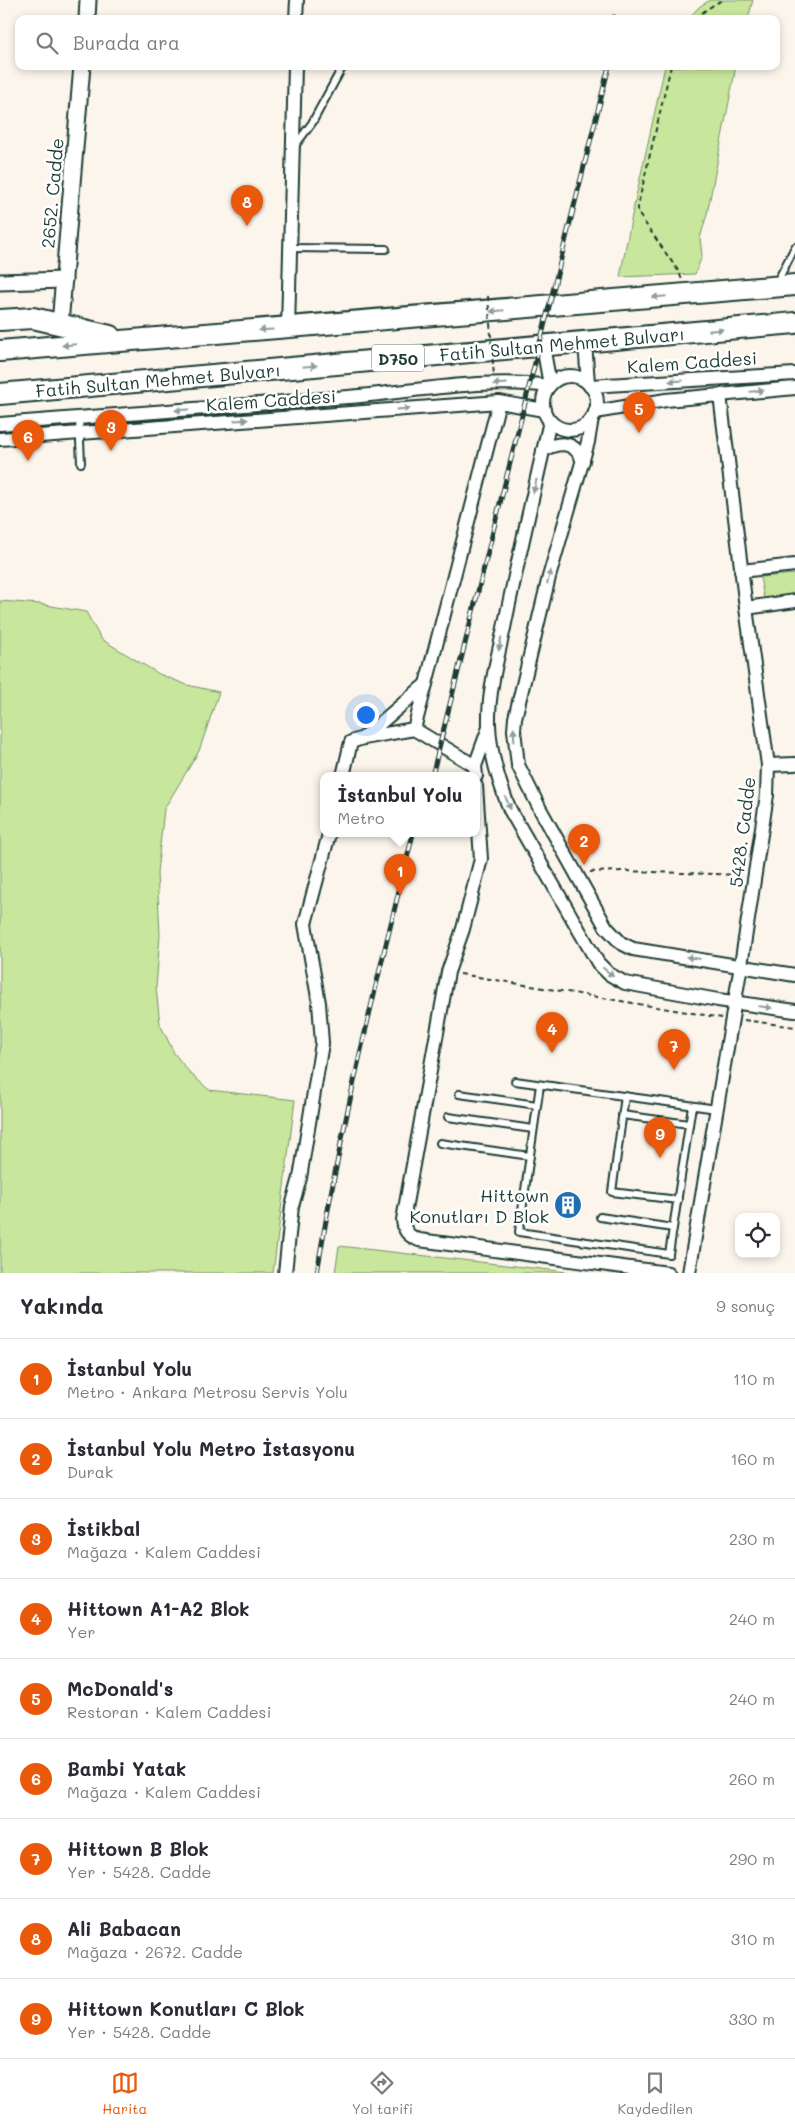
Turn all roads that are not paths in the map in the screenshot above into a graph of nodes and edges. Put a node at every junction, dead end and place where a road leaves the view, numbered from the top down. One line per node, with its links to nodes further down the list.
1 (88, 0): 3 (street)
2 (297, 0): 4 (street)
3 (87, 15)
4 (296, 15)
5 (82, 70): 12 (street, 2652. Cadde)
6 (295, 70): 8 (street)
7 (340, 70): 8 (lane)
8 (292, 150): 9 (street)
9 (289, 248): 11 (lane); 19 (street)
10 (795, 248): 15 (lane)
11 (386, 249)
12 (64, 280): 13 (street); 18 (street, 2652. Cadde)
13 (0, 282)
14 (795, 285): 15 (highway, D750)
15 (774, 287): 19 (highway, D750, one-way to 19)
16 (0, 320): 18 (highway)
17 (795, 323): 21 (highway, Fatih Sultan Mehmet Bulvarı / D750, one-way to 17)
18 (60, 324): 20 (highway)
19 (288, 328): 20 (highway, D750, one-way to 20)
20 (129, 340): 23 (highway, D750, one-way to 23)
21 (585, 342): 22 (highway, Fatih Sultan Mehmet Bulvarı / D750); 25 (street)
22 (543, 346): 26 (street); 28 (highway, Fatih Sultan Mehmet Bulvarı / D750, one-way to 22)
23 (0, 351)
24 (795, 374): 25 (street, Kalem Caddesi, one-way to 25)
25 (589, 385): 26 (street); 31 (street)
26 (550, 386): 32 (street); 33 (street, Kalem Caddesi, one-way to 33)
27 (795, 388): 29 (street, Kalem Caddesi, one-way to 27)
28 (0, 394)
29 (720, 395): 31 (street, Kalem Caddesi); 41 (street, 5428. Cadde)
30 (499, 402): 32 (street, Kalem Caddesi); 35 (street, Kalem Caddesi, one-way to 30); 44 (street)
31 (593, 415): 32 (street); 38 (street)
32 (547, 416): 37 (street)
33 (79, 418): 34 (street, Kalem Caddesi); 35 (lane)
34 (0, 424)
35 (79, 432): 36 (street, Kalem Caddesi); 39 (lane)
36 (0, 439)
37 (543, 450): 38 (street); 45 (street, one-way to 45)
38 (583, 461): 54 (street, one-way to 38)
39 (81, 463)
40 (795, 566): 41 (street)
41 (741, 571): 43 (street, 5428. Cadde)
42 (795, 601): 43 (street)
43 (746, 608): 49 (street, 5428. Cadde)
44 (426, 684): 46 (street); 47 (street)
45 (489, 725): 50 (street); 56 (street, one-way to 56)
46 (414, 729): 47 (street); 50 (street)
47 (363, 738): 51 (street)
48 (795, 764): 49 (street)
49 (768, 765): 54 (street, 5428. Cadde)
50 (475, 771)
51 (344, 772)
52 (328, 837): 74 (street)
53 (479, 837): 75 (street)
54 (741, 965): 55 (street); 56 (street, 5428. Cadde)
55 (795, 975)
56 (735, 1002): 57 (street, one-way to 57); 64 (street, 5428. Cadde)
57 (795, 1011)
58 (515, 1081): 59 (lane)
59 (540, 1085): 61 (lane); 62 (lane)
60 (459, 1094): 62 (lane)
61 (625, 1096): 63 (lane); 65 (lane)
62 (537, 1105): 68 (lane)
63 (692, 1106): 64 (lane); 67 (lane)
64 (717, 1109): 76 (street, 5428. Cadde)
65 (622, 1115): 67 (lane); 71 (lane)
66 (448, 1117): 68 (lane)
67 (689, 1124): 71 (lane)
68 (533, 1129): 70 (lane)
69 (440, 1142): 70 (lane)
70 (530, 1156): 73 (lane)
71 (678, 1200): 73 (lane)
72 (600, 1218): 73 (lane)
73 (674, 1228)
74 (285, 1273)
75 (668, 1273)
76 (689, 1273)

